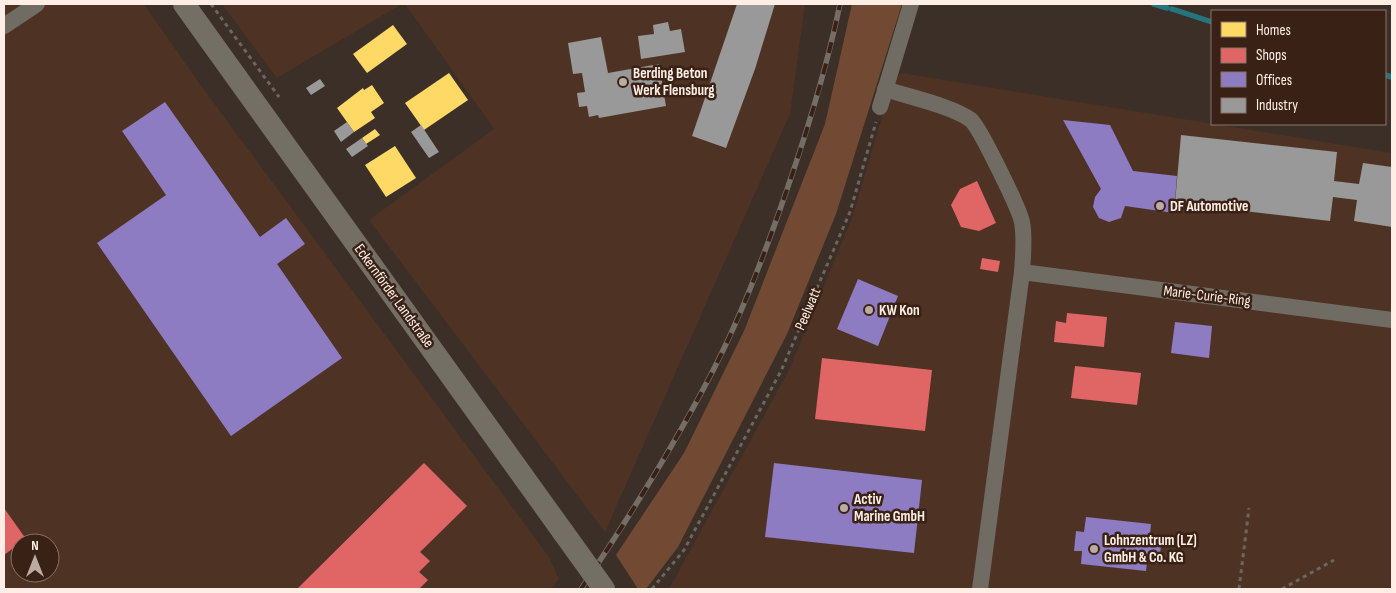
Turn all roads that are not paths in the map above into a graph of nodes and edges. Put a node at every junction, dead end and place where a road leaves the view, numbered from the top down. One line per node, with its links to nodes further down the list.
1 (37, 4): 4 (street)
2 (184, 4): 9 (street, Eckernförder Landstraße, bridge)
3 (911, 4): 5 (street)
4 (4, 26)
5 (885, 89): 6 (street); 7 (street)
6 (880, 107)
7 (1022, 272): 8 (street, Marie-Curie-Ring); 10 (street)
8 (1392, 320)
9 (604, 589)
10 (980, 589)

